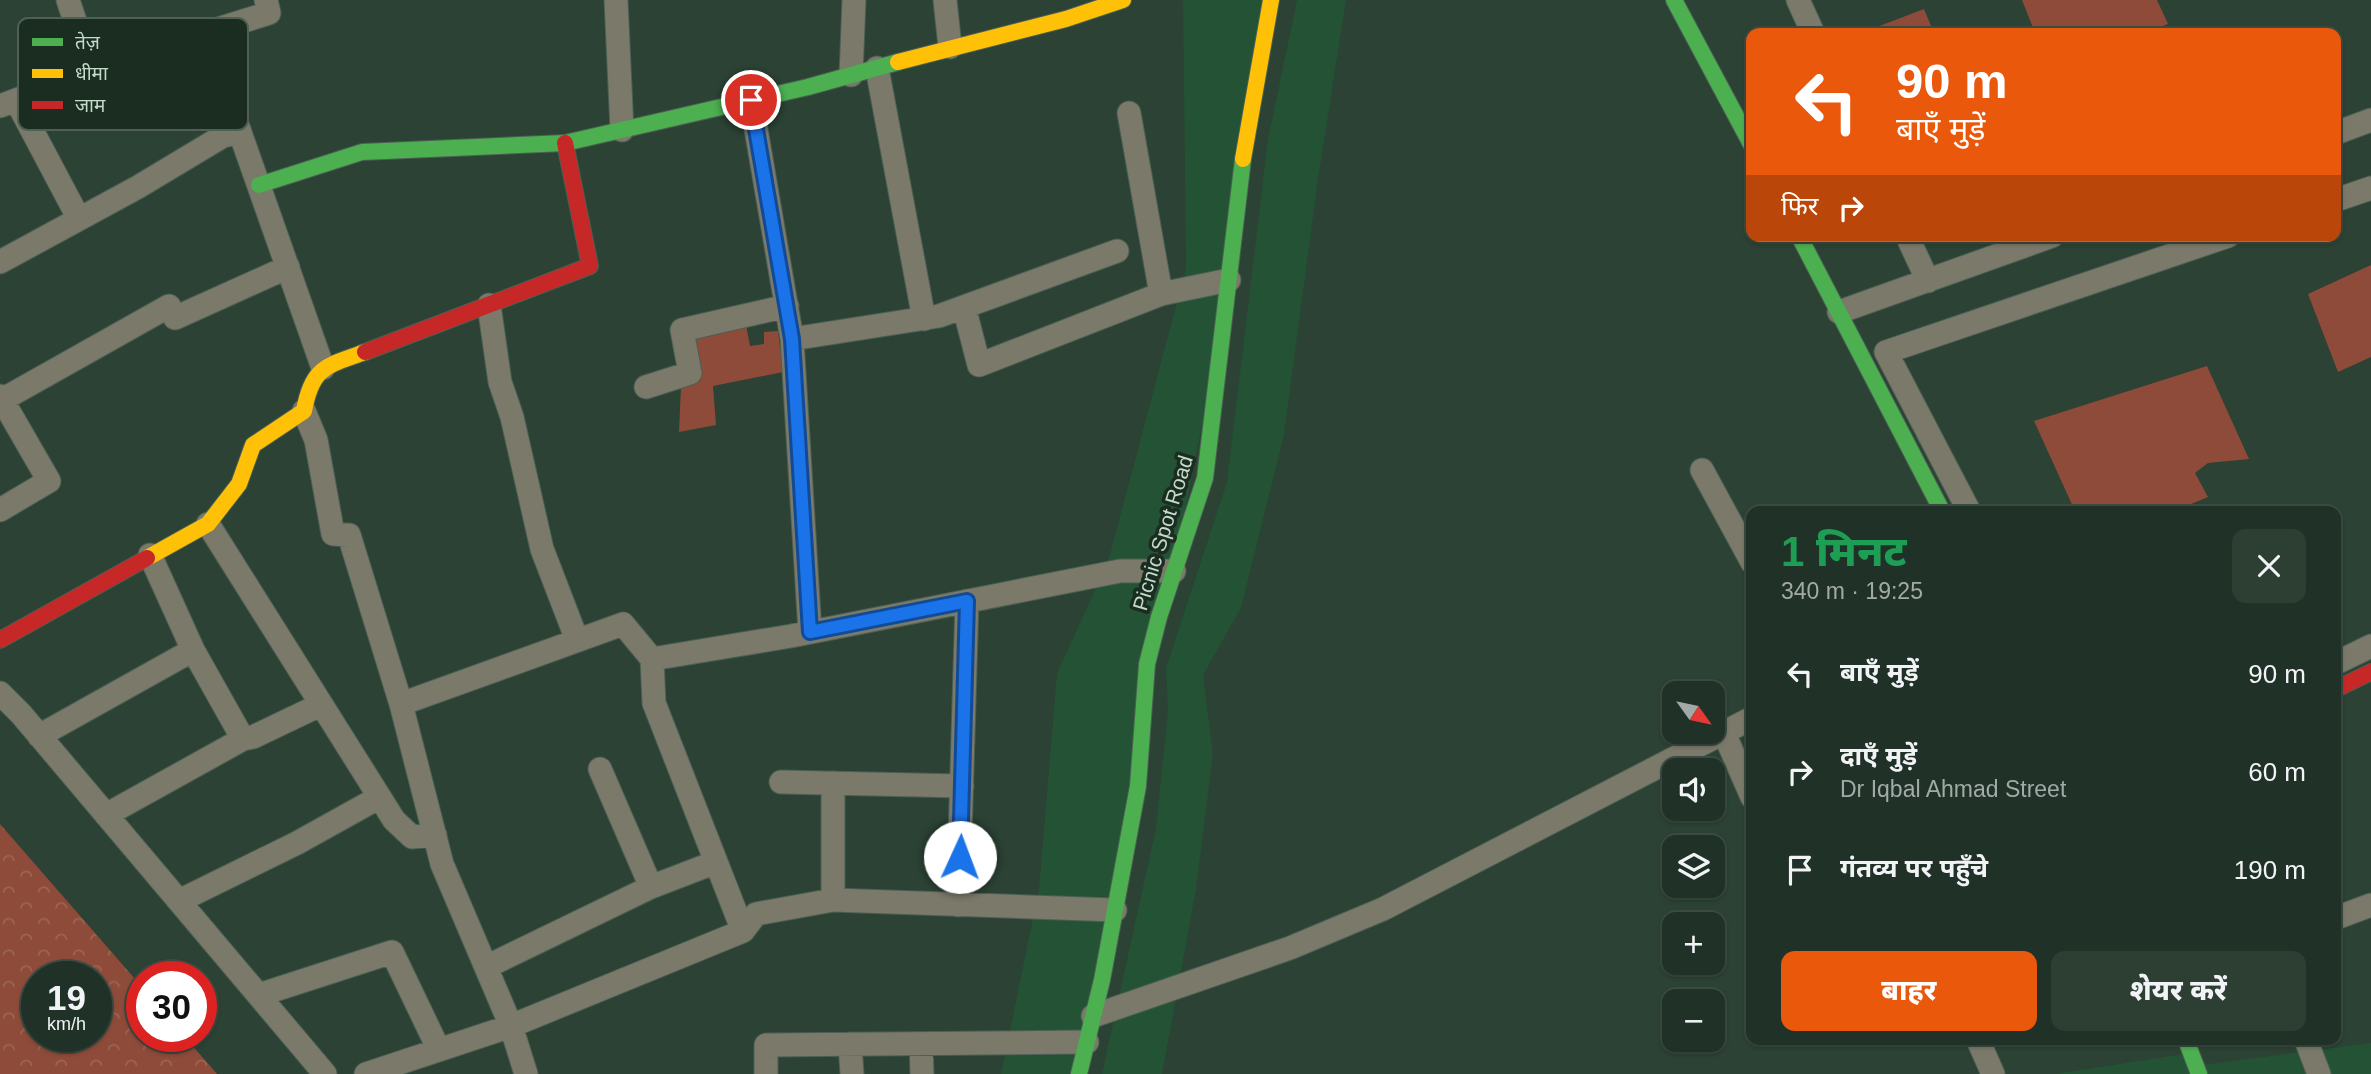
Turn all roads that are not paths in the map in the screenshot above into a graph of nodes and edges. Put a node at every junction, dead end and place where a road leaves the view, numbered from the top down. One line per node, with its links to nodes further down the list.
1 (68, 0): 11 (street)
2 (266, 0): 12 (street)
3 (616, 0): 23 (street)
4 (854, 0): 16 (street)
5 (945, 0): 14 (street)
6 (1123, 0): 10 (street)
7 (1271, 0): 39 (street, Picnic Spot Road)
8 (1674, 0): 26 (street)
9 (1798, 0): 13 (street)
10 (1065, 10): 14 (street)
11 (74, 18)
12 (248, 20)
13 (1811, 28)
14 (950, 47): 15 (street)
15 (877, 68): 16 (street); 46 (street)
16 (851, 75): 17 (street)
17 (751, 100): 23 (street); 43 (street)
18 (8, 103): 20 (street)
19 (1129, 113): 41 (street)
20 (18, 119)
21 (2371, 120): 24 (street)
22 (25, 130): 31 (street)
23 (622, 130): 27 (street)
24 (2341, 131)
25 (240, 132): 28 (street); 31 (street)
26 (1746, 135)
27 (565, 143): 28 (street); 42 (street)
28 (259, 185): 38 (street)
29 (2371, 188): 30 (street)
30 (2341, 198)
31 (79, 219): 37 (street)
32 (1802, 242): 45 (street)
33 (1910, 242): 40 (street)
34 (2035, 242): 40 (street)
35 (2210, 242): 54 (street)
36 (1117, 251): 44 (street)
37 (0, 262)
38 (288, 267): 48 (street); 50 (street)
39 (1230, 280): 41 (street); 59 (street, Picnic Spot Road)
40 (1928, 281): 45 (street)
41 (1161, 294): 44 (street)
42 (489, 304): 48 (street); 63 (street)
43 (787, 306): 47 (street); 49 (street)
44 (964, 307): 46 (street)
45 (1839, 312): 53 (street)
46 (924, 319): 47 (street)
47 (792, 339): 61 (street)
48 (323, 368): 51 (street)
49 (646, 387)
50 (1, 399): 55 (street)
51 (304, 411): 56 (street); 71 (street)
52 (1702, 470): 57 (street)
53 (1939, 506)
54 (1966, 506)
55 (0, 510)
56 (208, 524): 58 (street); 72 (street)
57 (1746, 551)
58 (150, 555): 62 (street); 65 (street)
59 (1174, 571): 60 (street); 93 (street, Picnic Spot Road)
60 (967, 601): 61 (street); 83 (street)
61 (810, 632): 66 (street)
62 (0, 640)
63 (577, 640): 66 (street); 71 (street)
64 (2371, 646): 67 (street)
65 (193, 650): 75 (street); 77 (street)
66 (652, 659): 87 (street)
67 (2341, 661)
68 (2371, 672): 69 (street)
69 (2341, 687)
70 (0, 692): 75 (street)
71 (401, 704): 86 (street)
72 (320, 705): 77 (street); 84 (street)
73 (1746, 721): 74 (street)
74 (1726, 732)
75 (39, 736): 85 (street)
76 (1726, 738): 82 (street)
77 (243, 739): 85 (street)
78 (1703, 744): 98 (street)
79 (600, 769): 88 (street)
80 (781, 782): 81 (street)
81 (833, 783): 83 (street); 89 (street)
82 (1746, 783)
83 (962, 786): 91 (street)
84 (378, 798): 86 (street); 90 (street)
85 (106, 815): 90 (street)
86 (435, 835): 96 (street)
87 (716, 862): 88 (street); 95 (street)
88 (651, 887): 96 (street)
89 (833, 900): 91 (street); 95 (street)
90 (179, 901): 97 (street)
91 (958, 905): 93 (street)
92 (2371, 905): 94 (street)
93 (1115, 911): 98 (street, Picnic Spot Road)
94 (2341, 916)
95 (743, 931): 99 (street)
96 (486, 967): 99 (street)
97 (259, 995): 106 (street); 107 (street)
98 (1093, 1016): 100 (street, Picnic Spot Road)
99 (511, 1026): 106 (street); 109 (street)
100 (1087, 1042): 102 (street); 113 (street, Picnic Spot Road)
101 (850, 1044): 102 (street); 110 (street); 111 (street)
102 (921, 1044): 112 (street)
103 (1980, 1045): 114 (street)
104 (2188, 1045): 115 (street)
105 (2308, 1045): 116 (street)
106 (439, 1050): 108 (street)
107 (326, 1074)
108 (366, 1074)
109 (526, 1074)
110 (766, 1074)
111 (852, 1074)
112 (922, 1074)
113 (1079, 1074)
114 (1993, 1074)
115 (2199, 1074)
116 (2319, 1074)

